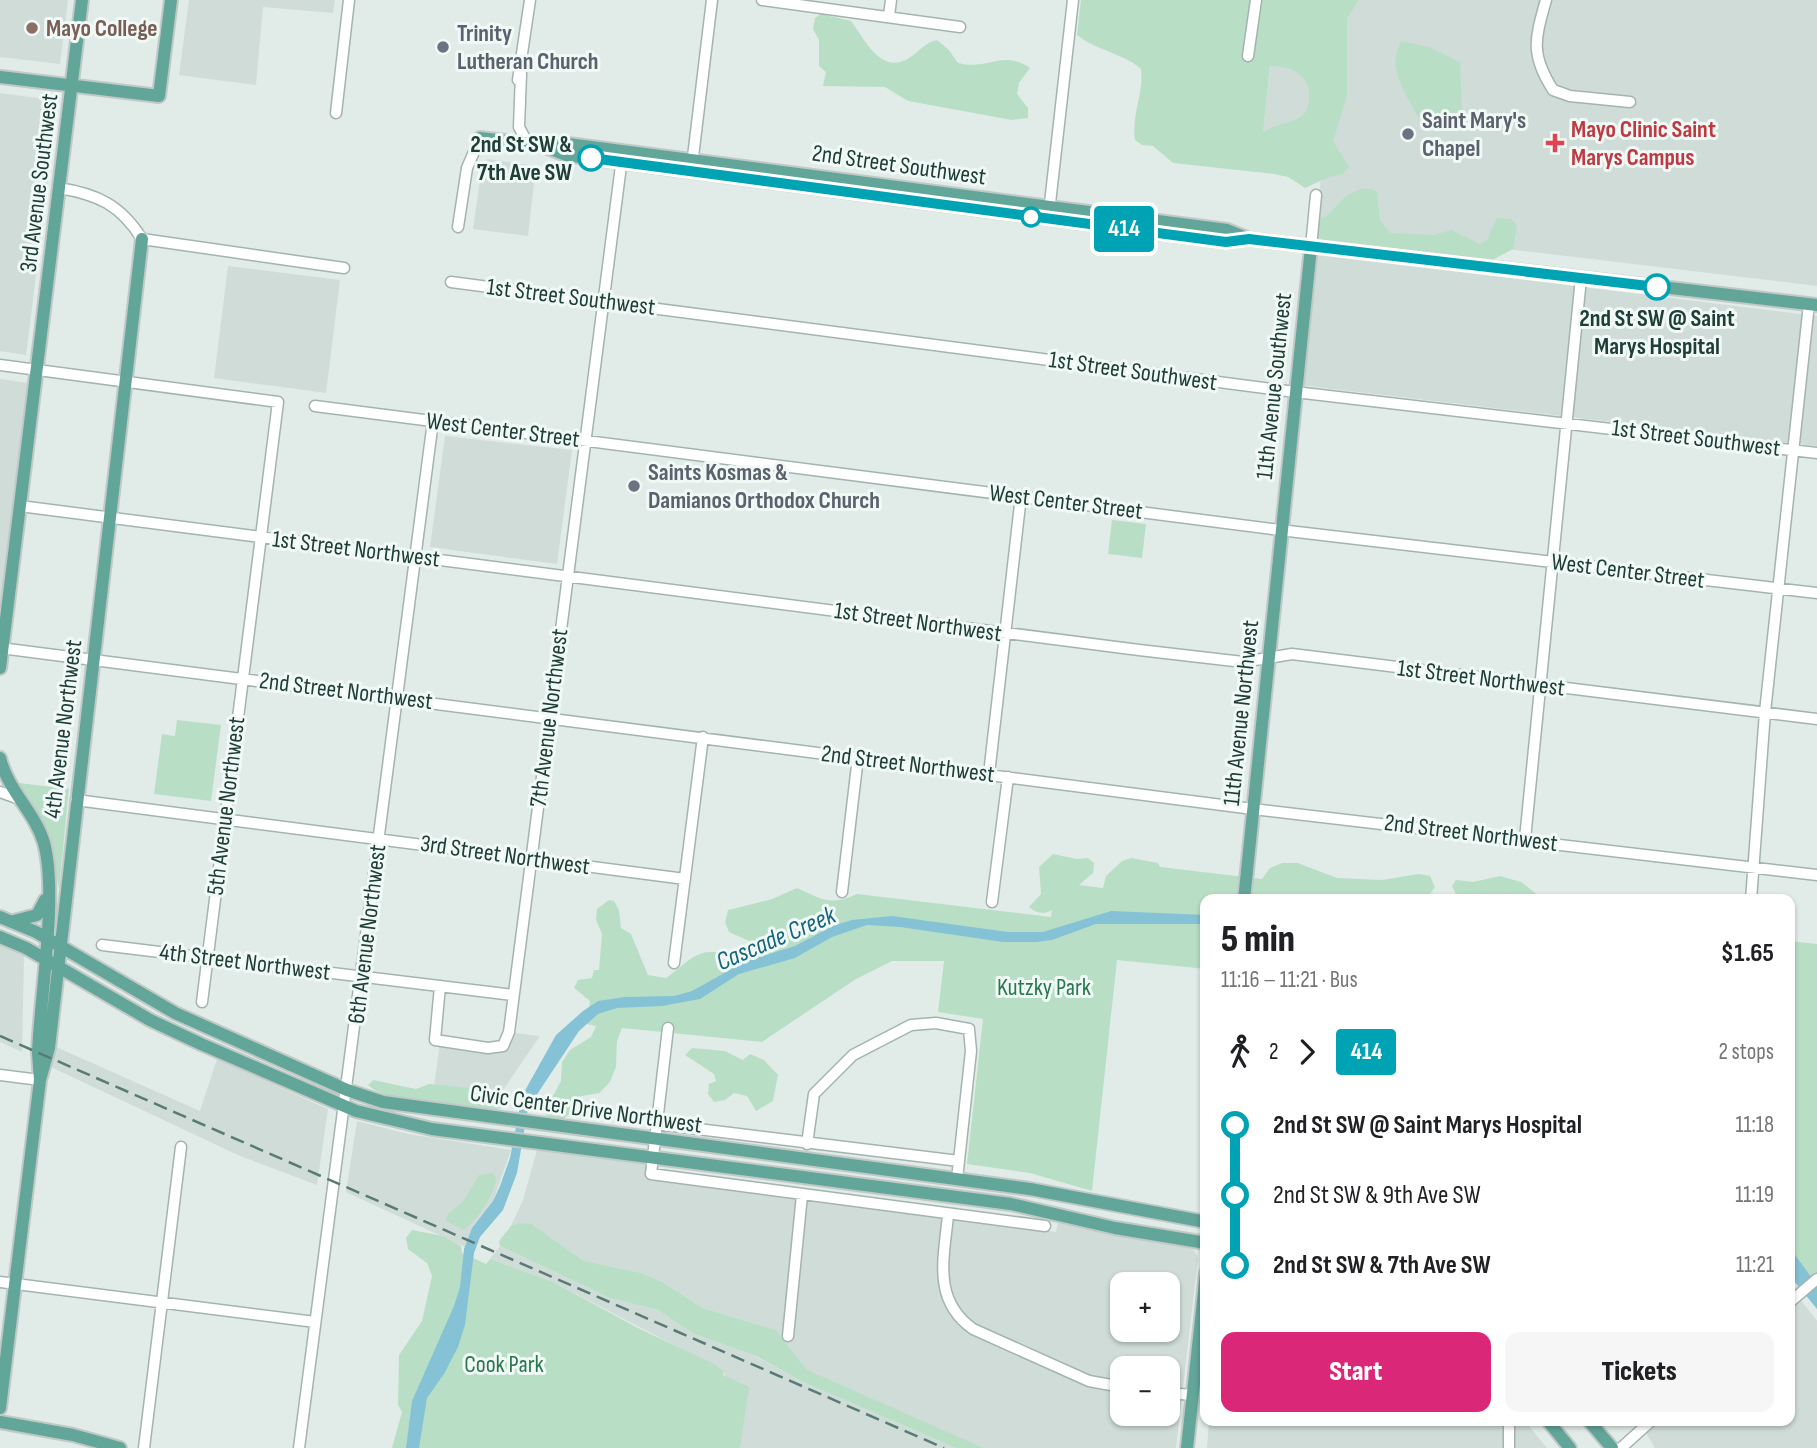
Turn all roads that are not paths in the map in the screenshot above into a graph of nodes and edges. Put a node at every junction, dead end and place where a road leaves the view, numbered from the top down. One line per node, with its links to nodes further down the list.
1 (82, 0): 15 (main road, 3rd Avenue Southwest)
2 (171, 0): 15 (main road)
3 (349, 0): 17 (street)
4 (530, 0): 19 (street)
5 (712, 0): 21 (street)
6 (762, 0): 11 (street)
7 (891, 0): 11 (street)
8 (1073, 0): 24 (street)
9 (1256, 0): 13 (street)
10 (1546, 0): 16 (street)
11 (889, 16): 12 (street)
12 (960, 27)
13 (1248, 56)
14 (0, 77): 15 (main road)
15 (71, 86): 22 (main road, 3rd Avenue Southwest)
16 (1630, 103)
17 (336, 113)
18 (480, 138): 19 (main road, 2nd Street Southwest); 25 (street)
19 (534, 145): 20 (main road, 2nd Street Southwest)
20 (622, 157): 21 (main road, 2nd Street Southwest); 31 (street, 7th Avenue Northwest)
21 (692, 166): 24 (main road, 2nd Street Southwest)
22 (59, 188): 26 (street); 34 (main road, 3rd Avenue Southwest)
23 (1316, 195): 27 (street)
24 (1049, 213): 27 (main road, 2nd Street Southwest)
25 (458, 227)
26 (142, 239): 28 (street); 35 (main road, 4th Avenue Northwest)
27 (1311, 247): 29 (main road, 2nd Street Southwest); 36 (main road, 11th Avenue Southwest)
28 (344, 268)
29 (1581, 278): 32 (main road, 2nd Street Southwest); 39 (street)
30 (451, 282): 31 (street, 1st Street Southwest)
31 (605, 301): 36 (street, 1st Street Southwest); 40 (street, 7th Avenue Northwest)
32 (1813, 305): 41 (street)
33 (0, 365): 34 (street)
34 (37, 370): 35 (street); 44 (main road, 3rd Avenue Southwest)
35 (126, 383): 45 (main road, 4th Avenue Northwest); 47 (street, 5th Avenue Northwest)
36 (1295, 392): 39 (street, 1st Street Southwest); 46 (main road, 11th Avenue Southwest)
37 (315, 406): 38 (street, West Center Street)
38 (433, 421): 40 (street, West Center Street); 48 (street, 6th Avenue Northwest)
39 (1564, 422): 41 (street, 1st Street Southwest); 49 (street)
40 (587, 440): 43 (street, West Center Street); 50 (street, 7th Avenue Northwest)
41 (1794, 450): 42 (street, 1st Street Southwest); 51 (street)
42 (1817, 453)
43 (1021, 496): 46 (street, West Center Street); 53 (street)
44 (20, 506): 45 (street, 1st Street Northwest); 54 (main road, 3rd Avenue Southwest)
45 (110, 518): 47 (street, 1st Street Northwest); 56 (main road, 4th Avenue Northwest)
46 (1280, 530): 49 (street, West Center Street); 55 (main road, 11th Avenue Northwest)
47 (261, 537): 48 (street, 1st Street Northwest); 58 (street, 5th Avenue Northwest)
48 (415, 556): 50 (street, 1st Street Northwest); 60 (street, 6th Avenue Northwest)
49 (1551, 562): 51 (street, West Center Street); 59 (street)
50 (568, 576): 53 (street, 1st Street Northwest); 62 (street, 7th Avenue Northwest)
51 (1779, 589): 52 (street, West Center Street); 61 (street)
52 (1817, 593)
53 (1005, 634): 55 (street, 1st Street Northwest); 67 (street)
54 (1, 648): 56 (street, 2nd Street Northwest); 57 (main road, 3rd Avenue Southwest)
55 (1268, 658): 59 (street, 1st Street Northwest); 72 (main road, 11th Avenue Northwest)
56 (93, 660): 58 (street, 2nd Street Northwest); 71 (main road, 4th Avenue Northwest)
57 (0, 668)
58 (243, 678): 60 (street, 2nd Street Northwest); 73 (street, 5th Avenue Northwest)
59 (1540, 685): 61 (street, 1st Street Northwest); 75 (street)
60 (398, 698): 62 (street, 2nd Street Northwest); 74 (street, 6th Avenue Northwest)
61 (1765, 712): 63 (street, 1st Street Northwest); 77 (street)
62 (549, 718): 64 (street, 2nd Street Northwest); 76 (street, 7th Avenue Northwest)
63 (1817, 719)
64 (703, 737): 65 (street, 2nd Street Northwest); 79 (street)
65 (858, 757): 67 (street, 2nd Street Northwest); 80 (street)
66 (0, 758): 70 (main road, 4th Avenue Northwest)
67 (989, 774): 68 (street, 2nd Street Northwest)
68 (1007, 777): 72 (street, 2nd Street Northwest); 84 (street)
69 (0, 792): 70 (street)
70 (17, 798): 81 (main road, 4th Avenue Northwest)
71 (76, 800): 73 (street, 3rd Street Northwest); 89 (main road, 4th Avenue Northwest)
72 (1252, 809): 75 (street, 2nd Street Northwest); 82 (main road, 11th Avenue Northwest)
73 (225, 818): 74 (street, 3rd Street Northwest); 91 (street, 5th Avenue Northwest)
74 (379, 838): 76 (street, 3rd Street Northwest); 94 (street, 6th Avenue Northwest)
75 (1525, 839): 77 (street, 2nd Street Northwest)
76 (531, 859): 79 (street, 3rd Street Northwest); 97 (street, 7th Avenue Northwest)
77 (1754, 868): 78 (street, 2nd Street Northwest); 83 (street)
78 (1817, 875)
79 (685, 879): 92 (street)
80 (842, 892)
81 (48, 893): 85 (main road); 87 (main road, 4th Avenue Northwest)
82 (1244, 894)
83 (1752, 894)
84 (992, 902)
85 (6, 919): 87 (main road, Civic Center Drive Northwest)
86 (0, 937): 90 (main road, Civic Center Drive Northwest)
87 (45, 938): 89 (main road, Civic Center Drive Northwest); 90 (main road, 4th Avenue Northwest)
88 (102, 945): 91 (street, 4th Street Northwest)
89 (59, 946): 93 (main road, 4th Avenue Northwest); 103 (main road, Civic Center Drive Northwest)
90 (44, 958): 93 (main road, Civic Center Drive Northwest); 102 (main road, 4th Avenue Northwest)
91 (207, 958): 94 (street, 4th Street Northwest); 99 (street, 5th Avenue Northwest)
92 (674, 963)
93 (57, 965): 95 (main road, Civic Center Drive Northwest); 98 (main road, 4th Avenue Northwest)
94 (361, 976): 96 (street, 4th Street Northwest); 103 (street, 6th Avenue Northwest)
95 (84, 982): 98 (main road); 104 (main road, Civic Center Drive Northwest)
96 (440, 986): 97 (street, 4th Street Northwest); 97 (street, 7th Avenue Northwest)
97 (513, 995)
98 (54, 998): 102 (main road, 4th Avenue Northwest)
99 (202, 1002)
100 (668, 1028): 105 (street)
101 (0, 1075): 102 (street)
102 (40, 1080): 119 (main road, 4th Avenue Northwest)
103 (347, 1090): 104 (street, 6th Avenue Northwest); 106 (main road, Civic Center Drive Northwest)
104 (344, 1107): 109 (main road, Civic Center Drive Northwest); 122 (street, 6th Avenue Northwest)
105 (657, 1124): 106 (street); 107 (street)
106 (655, 1141): 109 (street); 111 (main road, Civic Center Drive Northwest)
107 (807, 1144): 110 (street); 110 (street)
108 (181, 1147): 121 (street)
109 (653, 1158): 112 (street); 116 (main road, Civic Center Drive Northwest)
110 (958, 1161): 111 (street)
111 (957, 1179): 114 (main road, Civic Center Drive Northwest)
112 (802, 1195): 113 (street); 123 (street)
113 (948, 1215): 115 (street); 125 (street)
114 (1200, 1221)
115 (1045, 1226)
116 (1200, 1242)
117 (1817, 1279): 120 (street)
118 (0, 1282): 119 (street)
119 (14, 1284): 121 (street); 128 (main road, 4th Avenue Northwest)
120 (1795, 1298)
121 (162, 1303): 122 (street); 135 (street)
122 (314, 1322): 136 (street, 6th Avenue Northwest)
123 (788, 1336)
124 (1200, 1375): 127 (main road)
125 (1110, 1385)
126 (1180, 1394): 127 (street)
127 (1193, 1395): 137 (main road)
128 (0, 1408)
129 (0, 1422): 134 (main road)
130 (1509, 1426): 138 (street)
131 (1552, 1426): 139 (main road)
132 (1593, 1426): 140 (main road)
133 (1645, 1426): 141 (street)
134 (121, 1448)
135 (144, 1448)
136 (299, 1448)
137 (1187, 1448)
138 (1509, 1448)
139 (1570, 1448)
140 (1612, 1448)
141 (1621, 1448)

